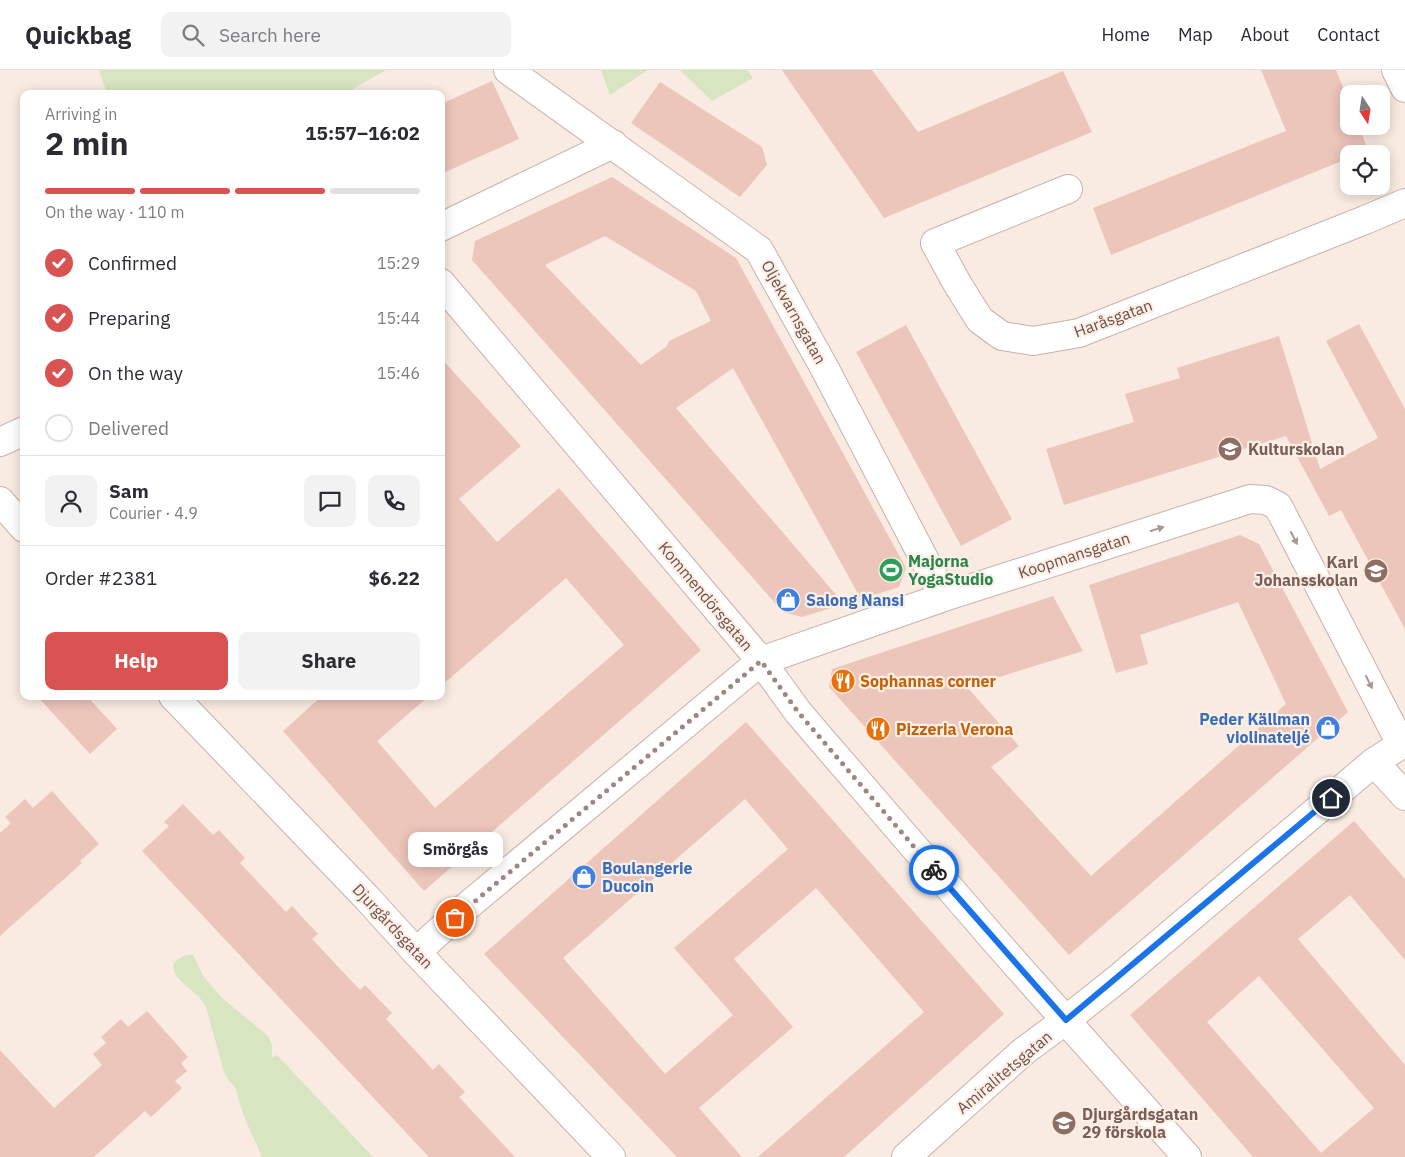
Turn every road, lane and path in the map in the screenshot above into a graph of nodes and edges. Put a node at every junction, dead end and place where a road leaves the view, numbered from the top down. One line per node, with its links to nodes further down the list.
1 (508, 70): 4 (street, Oljekvarnsgatan)
2 (1396, 70): 3 (street)
3 (1405, 88)
4 (613, 144): 7 (street); 13 (street, Oljekvarnsgatan)
5 (1068, 189): 6 (street, Haråsgatan)
6 (1405, 203)
7 (445, 225)
8 (445, 288): 14 (street, Kommendörsgatan)
9 (20, 433): 10 (street)
10 (0, 442)
11 (0, 501): 12 (street)
12 (20, 524)
13 (944, 597): 14 (street, Koopmansgatan); 16 (street, Koopmansgatan, one-way to 16)
14 (761, 661): 19 (street, Koopmansgatan); 20 (street, Kommendörsgatan)
15 (177, 700): 19 (street, Djurgårdsgatan)
16 (1403, 743): 17 (street, Amiralitetsgatan)
17 (1374, 762): 18 (street); 20 (street, Amiralitetsgatan)
18 (1405, 796)
19 (416, 952): 21 (street, Djurgårdsgatan)
20 (1066, 1020): 22 (street, Amiralitetsgatan); 23 (street, Kommendörsgatan)
21 (611, 1157)
22 (906, 1157)
23 (1187, 1157)

